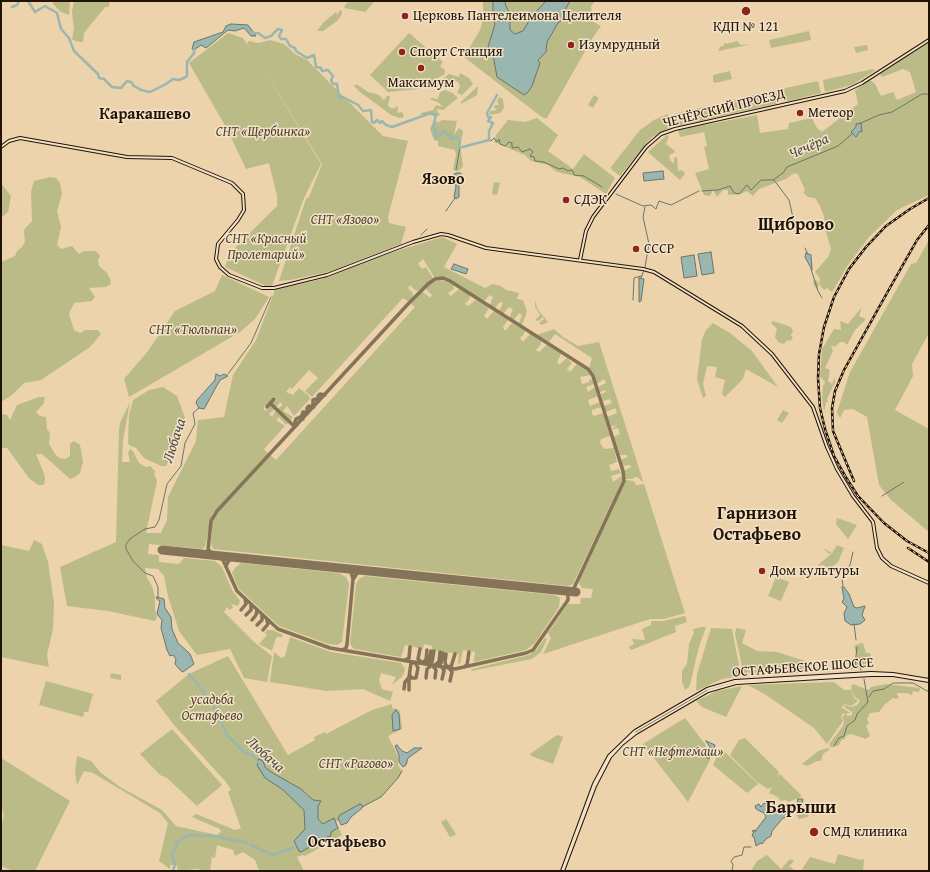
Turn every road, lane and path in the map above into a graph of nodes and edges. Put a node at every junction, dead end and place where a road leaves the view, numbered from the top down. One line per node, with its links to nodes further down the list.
1 (929, 40): 3 (main road, ЧЕЧЁРСКИЙ ПРОЕЗД)
2 (1, 146): 3 (main road)
3 (580, 260): 4 (main road)
4 (929, 583)
5 (929, 680): 6 (main road, ОСТАФЬЕВСКОЕ ШОССЕ)
6 (563, 871)

